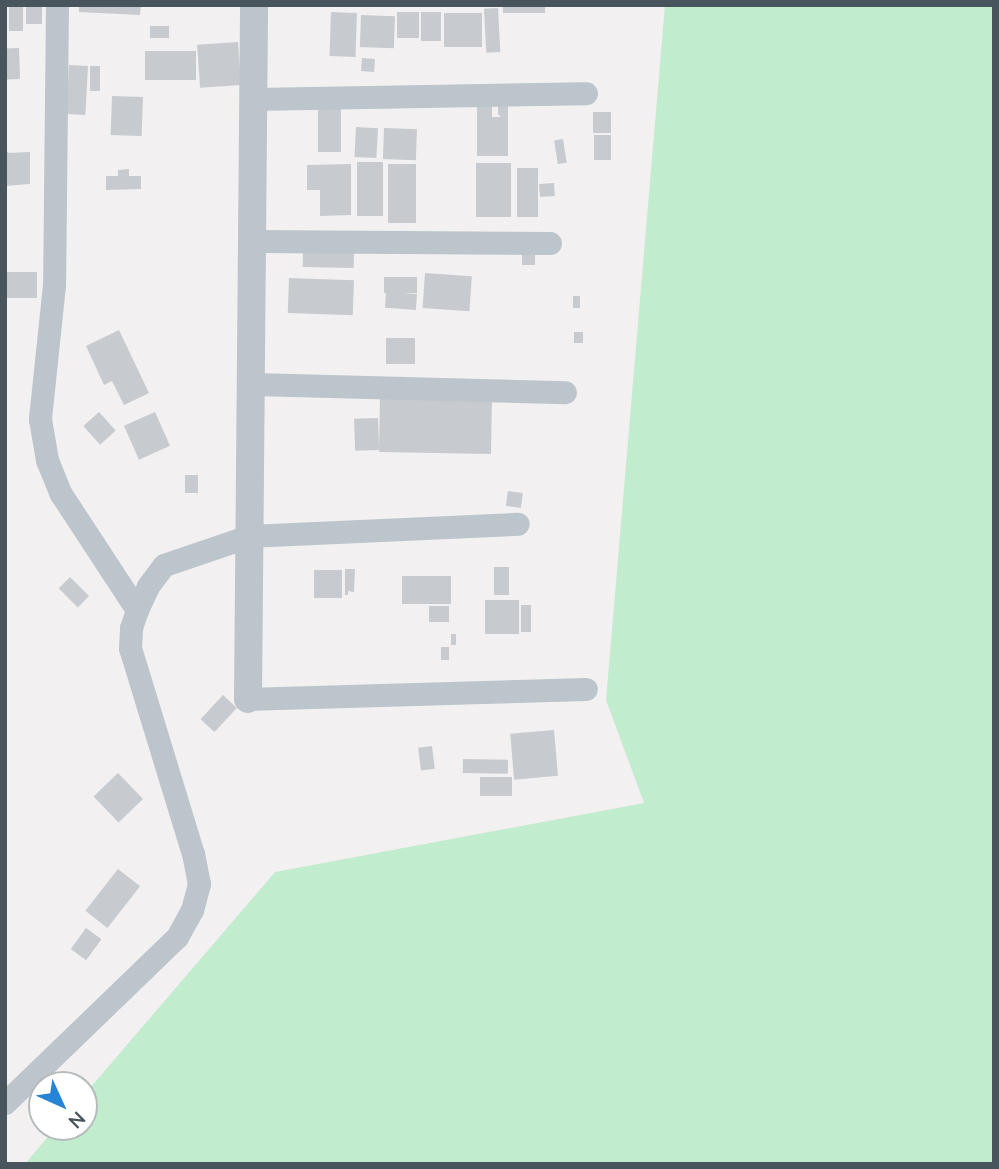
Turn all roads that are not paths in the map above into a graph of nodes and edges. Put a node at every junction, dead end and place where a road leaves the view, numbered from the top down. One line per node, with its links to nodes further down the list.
1 (57, 5): 11 (street)
2 (254, 5): 4 (street)
3 (586, 93): 4 (street)
4 (253, 99): 5 (street)
5 (252, 241): 6 (street); 7 (street)
6 (550, 243)
7 (251, 384): 8 (street); 10 (street)
8 (565, 392)
9 (518, 524): 10 (street)
10 (249, 536): 11 (street); 13 (street)
11 (137, 610): 14 (street)
12 (586, 689): 13 (street)
13 (248, 699)
14 (5, 1103)

